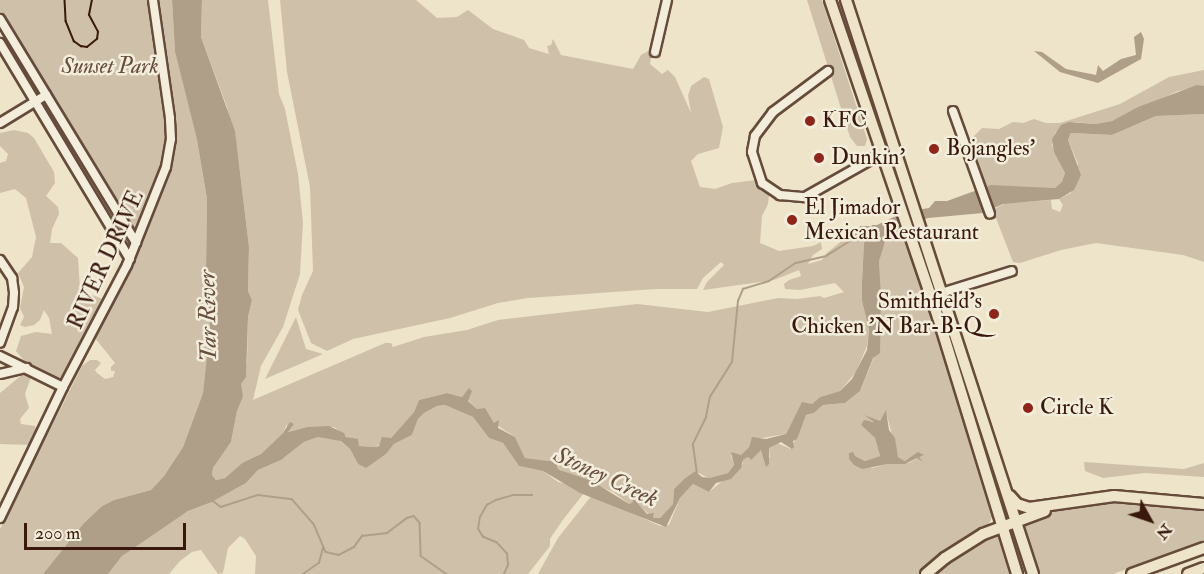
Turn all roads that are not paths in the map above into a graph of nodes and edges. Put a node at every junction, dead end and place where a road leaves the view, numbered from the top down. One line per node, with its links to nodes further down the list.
1 (153, 0): 16 (street, RIVER DRIVE)
2 (668, 0): 7 (street)
3 (830, 0): 13 (highway)
4 (846, 0): 15 (highway)
5 (0, 19): 9 (street)
6 (0, 44): 10 (street)
7 (655, 52)
8 (828, 71): 13 (street)
9 (46, 95): 10 (street); 16 (street)
10 (36, 102): 12 (street); 17 (street)
11 (953, 111): 14 (street)
12 (0, 123)
13 (881, 154): 15 (highway)
14 (990, 214)
15 (917, 240): 20 (highway); 25 (highway)
16 (136, 243): 17 (street, RIVER DRIVE)
17 (130, 259): 27 (street, RIVER DRIVE)
18 (0, 260): 21 (street)
19 (1012, 271): 20 (street)
20 (941, 293): 24 (highway)
21 (0, 344)
22 (0, 356): 23 (street)
23 (26, 368): 26 (street); 27 (street)
24 (967, 368): 25 (highway); 28 (highway)
25 (955, 372): 33 (highway)
26 (0, 374)
27 (63, 387): 31 (street, RIVER DRIVE)
28 (1008, 494): 29 (highway); 32 (highway)
29 (1074, 501): 30 (highway); 32 (highway)
30 (1204, 504)
31 (0, 518)
32 (1017, 520): 33 (highway); 38 (highway)
33 (1002, 525): 36 (highway); 37 (highway)
34 (1204, 548): 39 (highway)
35 (1204, 568): 40 (highway)
36 (926, 574)
37 (1017, 574)
38 (1033, 574)
39 (1132, 574)
40 (1188, 574)

